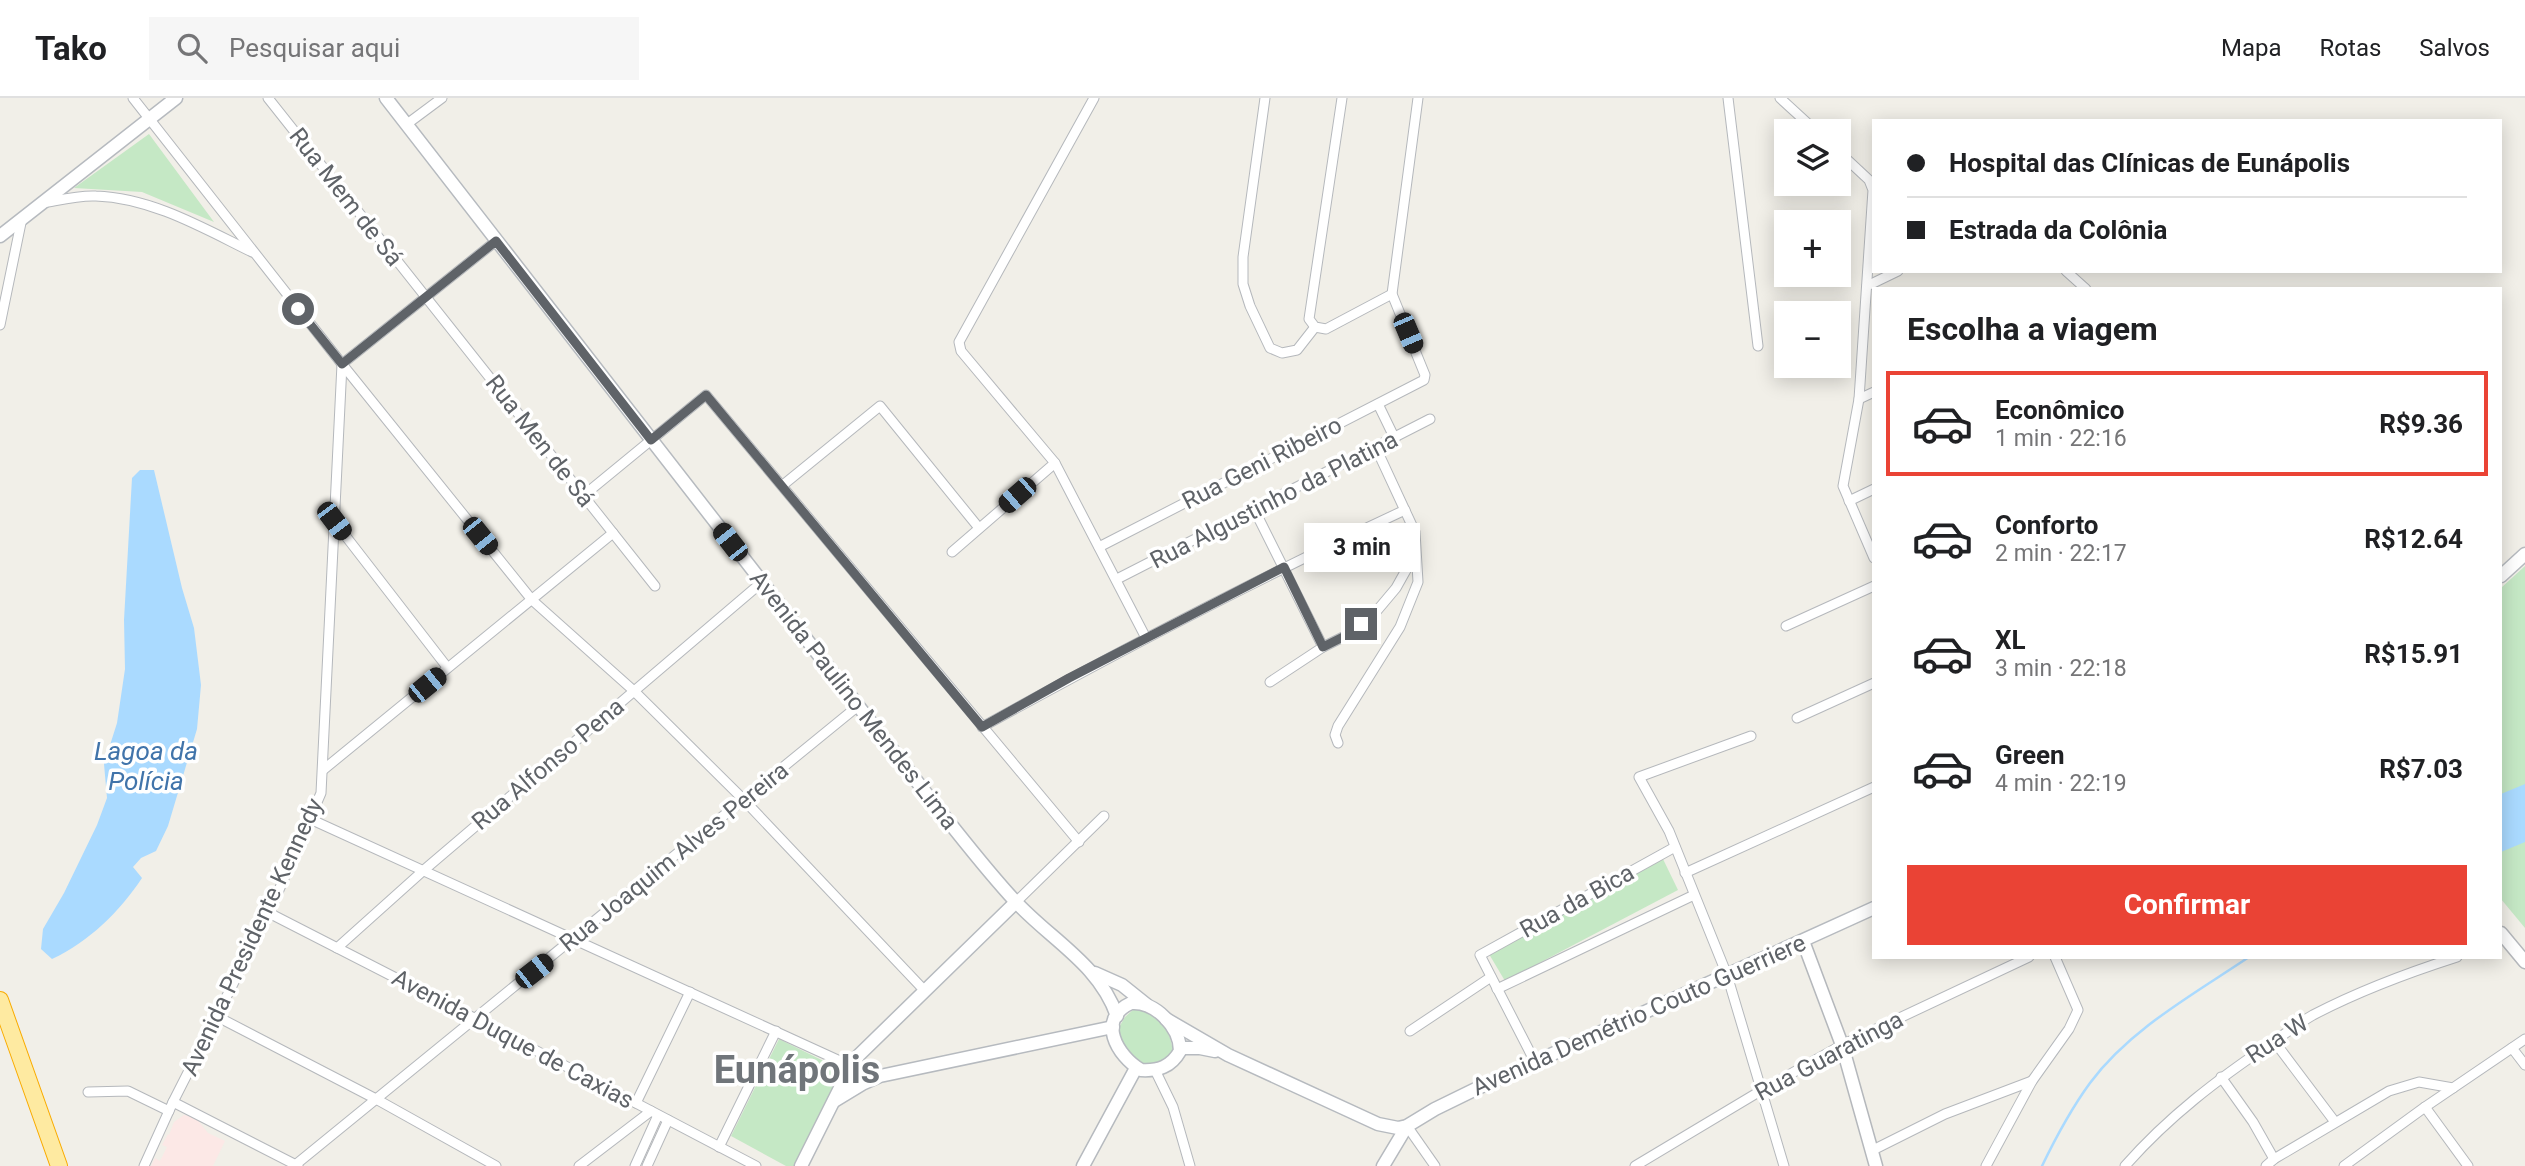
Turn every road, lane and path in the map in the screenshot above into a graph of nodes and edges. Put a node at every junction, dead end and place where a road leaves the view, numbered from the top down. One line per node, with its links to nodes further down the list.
1 (133, 98): 12 (street)
2 (176, 98): 12 (main road)
3 (268, 98): 28 (street, Rua Mem de Sá)
4 (386, 98): 14 (main road, Avenida Paulino Mendes Lima)
5 (442, 98): 14 (street)
6 (1094, 98): 40 (street)
7 (1265, 98): 30 (street)
8 (1342, 98): 30 (street)
9 (1418, 98): 27 (street)
10 (1728, 98): 31 (street)
11 (1780, 98): 13 (street)
12 (149, 119): 17 (main road); 22 (street)
13 (1803, 119)
14 (407, 124): 21 (main road, Avenida Paulino Mendes Lima)
15 (1851, 163): 16 (street)
16 (1872, 188)
17 (41, 204): 19 (main road); 22 (street)
18 (1872, 206): 25 (street)
19 (22, 218): 20 (main road); 29 (street)
20 (0, 236)
21 (496, 241): 28 (street); 38 (main road, Avenida Paulino Mendes Lima)
22 (254, 253): 32 (street)
23 (1894, 273): 25 (street)
24 (2068, 273): 26 (street)
25 (1867, 286): 34 (street)
26 (2084, 287)
27 (1392, 294): 30 (street); 35 (street, Rua Geni Ribeiro)
28 (425, 296): 32 (street); 43 (street, Rua Men de Sá)
29 (0, 326)
30 (1315, 327)
31 (1758, 346)
32 (342, 364): 47 (street, Avenida Presidente Kennedy); 61 (street)
33 (1872, 393): 34 (street)
34 (1859, 399): 44 (street)
35 (1378, 404): 37 (street); 50 (street, Rua Geni Ribeiro)
36 (1430, 419): 37 (street, Rua Algustinho da Platina)
37 (1395, 439): 39 (street, Rua Algustinho da Platina)
38 (651, 440): 41 (street); 43 (street); 58 (main road, Avenida Paulino Mendes Lima)
39 (1376, 448): 45 (street, Rua Algustinho da Platina); 46 (street)
40 (1055, 463): 48 (street); 50 (street)
41 (783, 485): 48 (street); 71 (street)
42 (1872, 490): 44 (street)
43 (583, 496): 49 (street, Rua Men de Sá)
44 (1849, 501): 52 (street)
45 (1254, 509): 55 (street); 57 (street, Rua Algustinho da Platina)
46 (1405, 510): 53 (street); 55 (street)
47 (334, 521): 65 (street); 74 (street, Avenida Presidente Kennedy)
48 (979, 528): 51 (street)
49 (613, 533): 59 (street, Rua Men de Sá); 61 (street)
50 (1099, 547): 57 (street)
51 (952, 552)
52 (1872, 553)
53 (1415, 554): 64 (street); 73 (street)
54 (2525, 554): 56 (main road)
55 (1284, 567): 63 (street); 64 (street)
56 (2502, 575)
57 (1117, 579): 63 (street)
58 (761, 583): 68 (street, Rua Alfonso Pena); 69 (main road, Avenida Paulino Mendes Lima)
59 (655, 586)
60 (1872, 587): 62 (street)
61 (532, 600): 65 (street); 68 (street)
62 (1786, 626)
63 (1146, 638): 71 (street)
64 (1323, 647): 66 (street)
65 (447, 667): 74 (street)
66 (1270, 682)
67 (1872, 683): 70 (street)
68 (634, 691): 76 (street); 81 (street, Rua Alfonso Pena)
69 (858, 706): 76 (street, Rua Joaquim Alves Pereira); 84 (main road, Avenida Paulino Mendes Lima)
70 (1797, 718)
71 (982, 727): 79 (street)
72 (1751, 736): 80 (street)
73 (1338, 743)
74 (323, 770): 78 (street, Avenida Presidente Kennedy)
75 (1872, 788): 82 (street)
76 (744, 800): 88 (street, Rua Joaquim Alves Pereira); 99 (street)
77 (1104, 816): 79 (street)
78 (310, 820): 81 (street); 86 (street, Avenida Presidente Kennedy)
79 (1079, 842): 84 (street)
80 (1675, 847): 82 (street); 97 (street, Rua da Bica)
81 (424, 870): 88 (street); 90 (street, Rua Alfonso Pena)
82 (1685, 873): 83 (street)
83 (1694, 895): 96 (street); 98 (street)
84 (1016, 902): 95 (main road, Avenida Paulino Mendes Lima); 99 (main road)
85 (1872, 909): 89 (main road, Avenida Demétrio Couto Guerriere)
86 (269, 912): 90 (street, Avenida Duque de Caxias); 103 (street, Avenida Presidente Kennedy)
87 (2503, 939): 94 (main road)
88 (573, 940): 100 (street); 104 (street, Rua Joaquim Alves Pereira)
89 (1803, 941): 96 (main road, Avenida Demétrio Couto Guerriere); 111 (main road)
90 (337, 948): 104 (street, Avenida Duque de Caxias)
91 (2025, 959): 111 (street, Rua Guaratinga)
92 (2056, 959): 122 (street)
93 (2451, 959): 110 (street, Rua W)
94 (2525, 962)
95 (1091, 972): 102 (main road); 106 (main road)
96 (1727, 975): 115 (main road, Avenida Demétrio Couto Guerriere); 124 (street)
97 (1491, 977): 98 (street); 108 (street)
98 (1497, 989): 115 (street)
99 (924, 990): 117 (main road)
100 (690, 992): 107 (street); 128 (street)
101 (0, 1000): 138 (highway)
102 (1148, 1006): 105 (main road); 106 (main road)
103 (216, 1016): 126 (street); 129 (street, Avenida Presidente Kennedy)
104 (474, 1017): 126 (street, Rua Joaquim Alves Pereira); 128 (street, Avenida Duque de Caxias)
105 (1166, 1019): 112 (main road); 114 (main road)
106 (1115, 1022): 118 (main road); 120 (main road)
107 (776, 1031): 117 (street); 135 (street)
108 (1410, 1031)
109 (2525, 1039): 113 (street)
110 (2274, 1041): 121 (street, Rua W); 133 (street)
111 (1842, 1045): 124 (street, Rua Guaratinga); 136 (main road)
112 (1180, 1048): 114 (main road); 119 (main road)
113 (2512, 1048): 116 (street); 123 (street)
114 (1227, 1055): 134 (main road)
115 (1535, 1062): 134 (main road, Avenida Demétrio Couto Guerriere)
116 (2525, 1065)
117 (851, 1066): 120 (main road); 127 (main road)
118 (1136, 1068): 119 (main road); 147 (main road)
119 (1155, 1070): 148 (street)
120 (880, 1076): 127 (main road)
121 (2221, 1077): 137 (street); 155 (street, Rua W)
122 (2032, 1081): 136 (street); 154 (street)
123 (2453, 1088): 130 (street); 133 (street)
124 (1762, 1090): 151 (street, Rua Guaratinga); 152 (street)
125 (88, 1092): 129 (street)
126 (376, 1099): 140 (street, Rua Joaquim Alves Pereira); 141 (street)
127 (834, 1101): 146 (main road)
128 (636, 1103): 131 (street, Avenida Duque de Caxias)
129 (171, 1106): 139 (street, Avenida Presidente Kennedy); 140 (street)
130 (2425, 1107): 157 (street); 158 (street)
131 (655, 1113): 132 (street, Avenida Duque de Caxias); 142 (street); 143 (street)
132 (668, 1120): 135 (street, Avenida Duque de Caxias); 144 (street)
133 (2335, 1122): 137 (street)
134 (1406, 1126): 149 (main road); 150 (street)
135 (719, 1147): 145 (street, Avenida Duque de Caxias)
136 (1871, 1151): 153 (main road)
137 (2274, 1158): 156 (street)
138 (59, 1166)
139 (144, 1166)
140 (296, 1166)
141 (496, 1166)
142 (579, 1166)
143 (635, 1166)
144 (647, 1166)
145 (756, 1166)
146 (801, 1166)
147 (1083, 1166)
148 (1190, 1166)
149 (1383, 1166)
150 (1435, 1166)
151 (1635, 1166)
152 (1784, 1166)
153 (1876, 1166)
154 (1986, 1166)
155 (2125, 1166)
156 (2266, 1166)
157 (2344, 1166)
158 (2468, 1166)

